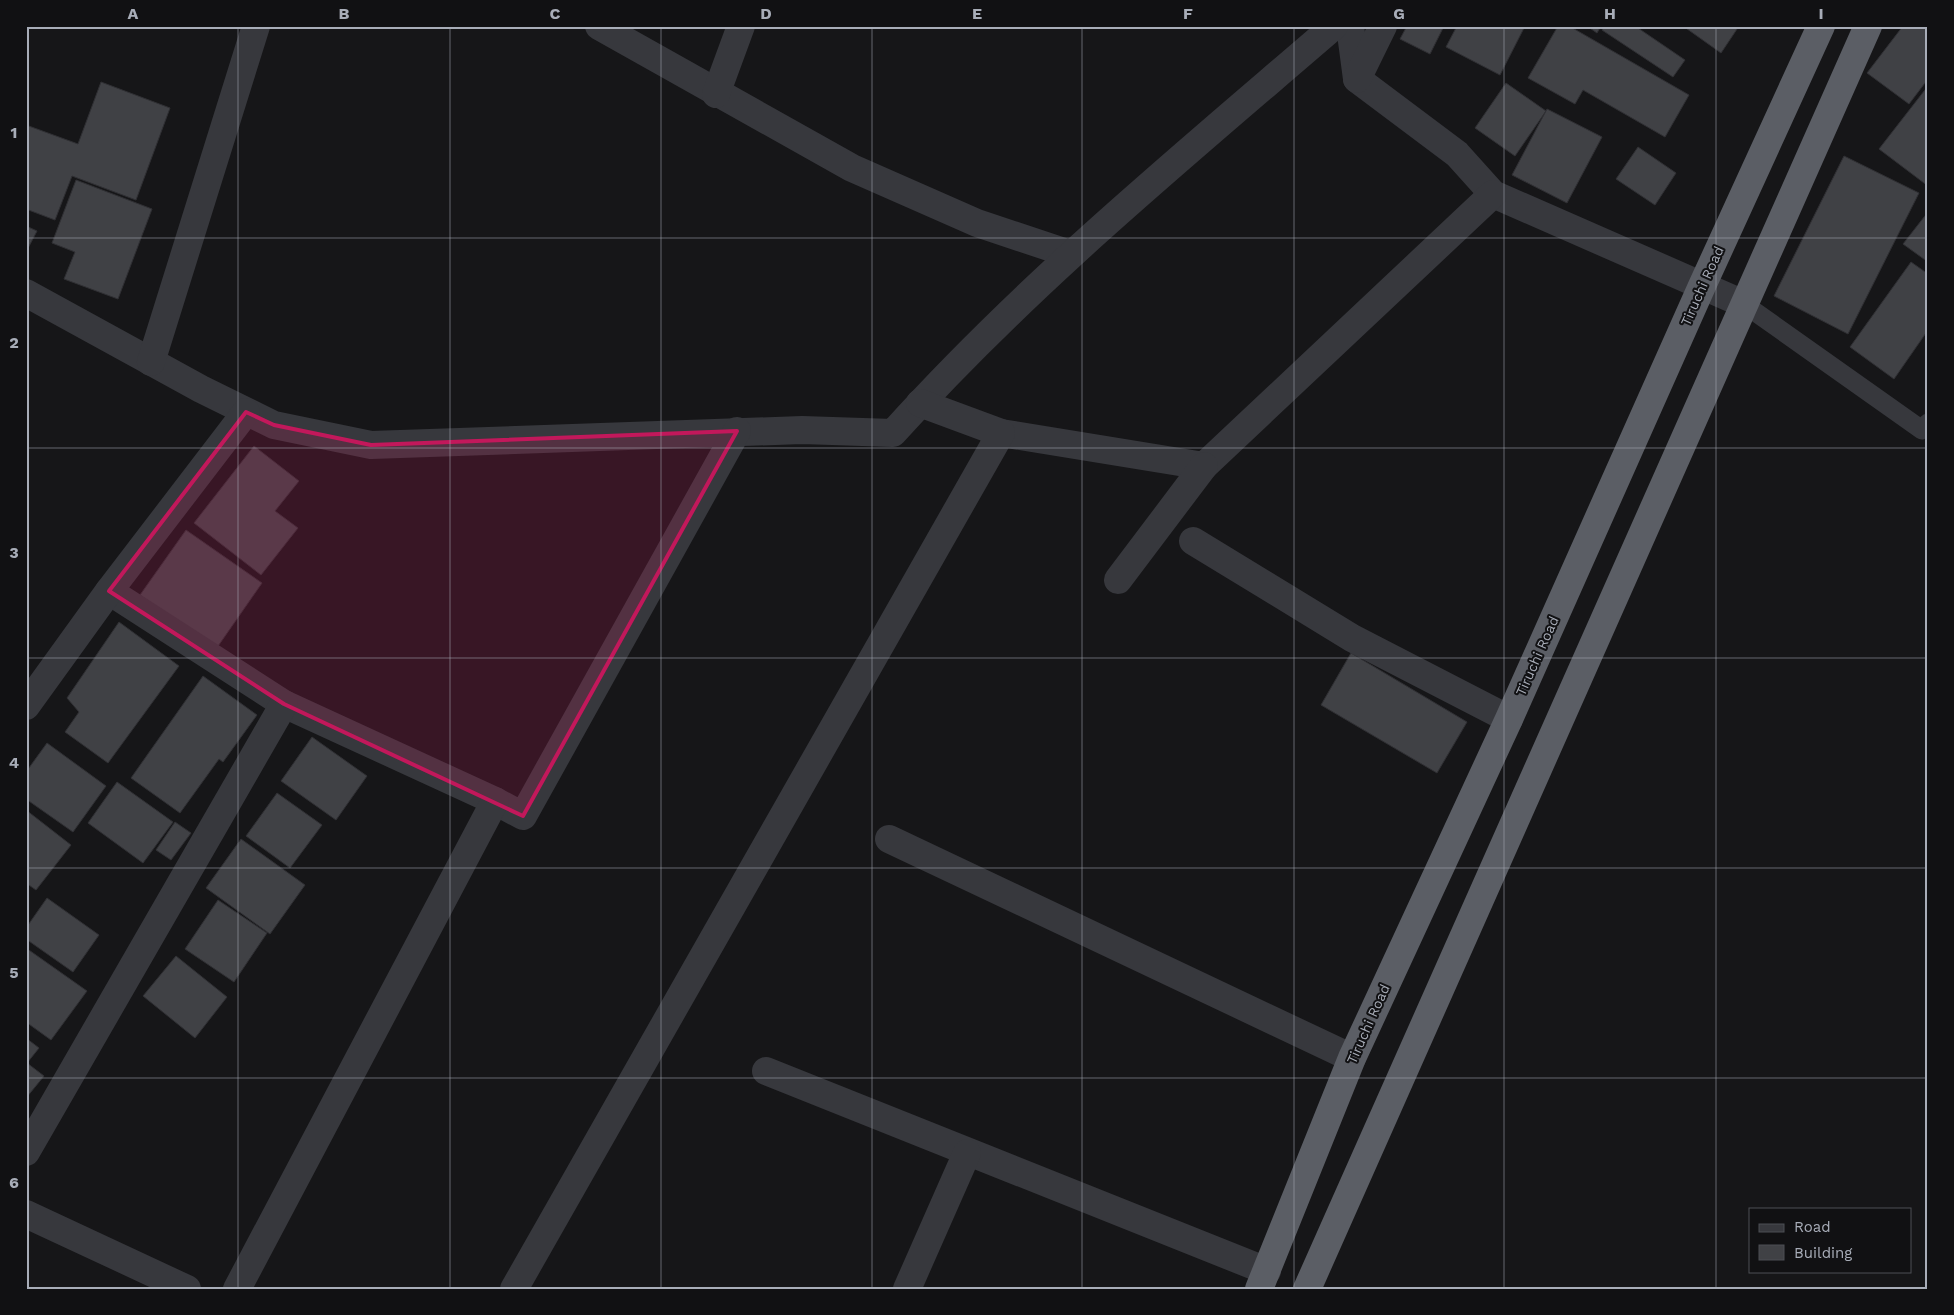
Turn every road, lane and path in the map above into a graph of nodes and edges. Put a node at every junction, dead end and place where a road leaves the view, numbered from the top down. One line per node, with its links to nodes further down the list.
1 (256, 26): 16 (street)
2 (599, 26): 10 (street)
3 (741, 26): 10 (street)
4 (1334, 26): 12 (street)
5 (1350, 26): 9 (street)
6 (1383, 26): 9 (street)
7 (1821, 26): 13 (highway, Tiruchi Road)
8 (1868, 26): 15 (highway)
9 (1357, 79): 11 (street)
10 (716, 94): 12 (street)
11 (1493, 194): 13 (street); 22 (street)
12 (1070, 254): 17 (street)
13 (1702, 286): 15 (street); 28 (highway, Tiruchi Road)
14 (26, 293): 16 (street)
15 (1744, 304): 19 (lane); 41 (highway)
16 (151, 362): 18 (street)
17 (920, 403): 20 (street); 21 (street)
18 (246, 412): 20 (street); 25 (street)
19 (1928, 423)
20 (737, 431): 29 (street)
21 (1001, 433): 22 (street); 39 (street)
22 (1204, 466): 24 (street)
23 (1193, 541): 28 (street)
24 (1118, 580)
25 (108, 591): 26 (street); 27 (street)
26 (284, 704): 29 (street); 33 (street)
27 (26, 706)
28 (1509, 719): 31 (highway, Tiruchi Road)
29 (495, 801): 38 (street)
30 (888, 839): 31 (street)
31 (1352, 1058): 36 (highway, Tiruchi Road)
32 (766, 1071): 34 (street)
33 (26, 1152)
34 (967, 1152): 36 (street); 40 (street)
35 (26, 1214): 37 (street)
36 (1263, 1280)
37 (188, 1289)
38 (237, 1289)
39 (514, 1289)
40 (907, 1289)
41 (1307, 1289)

